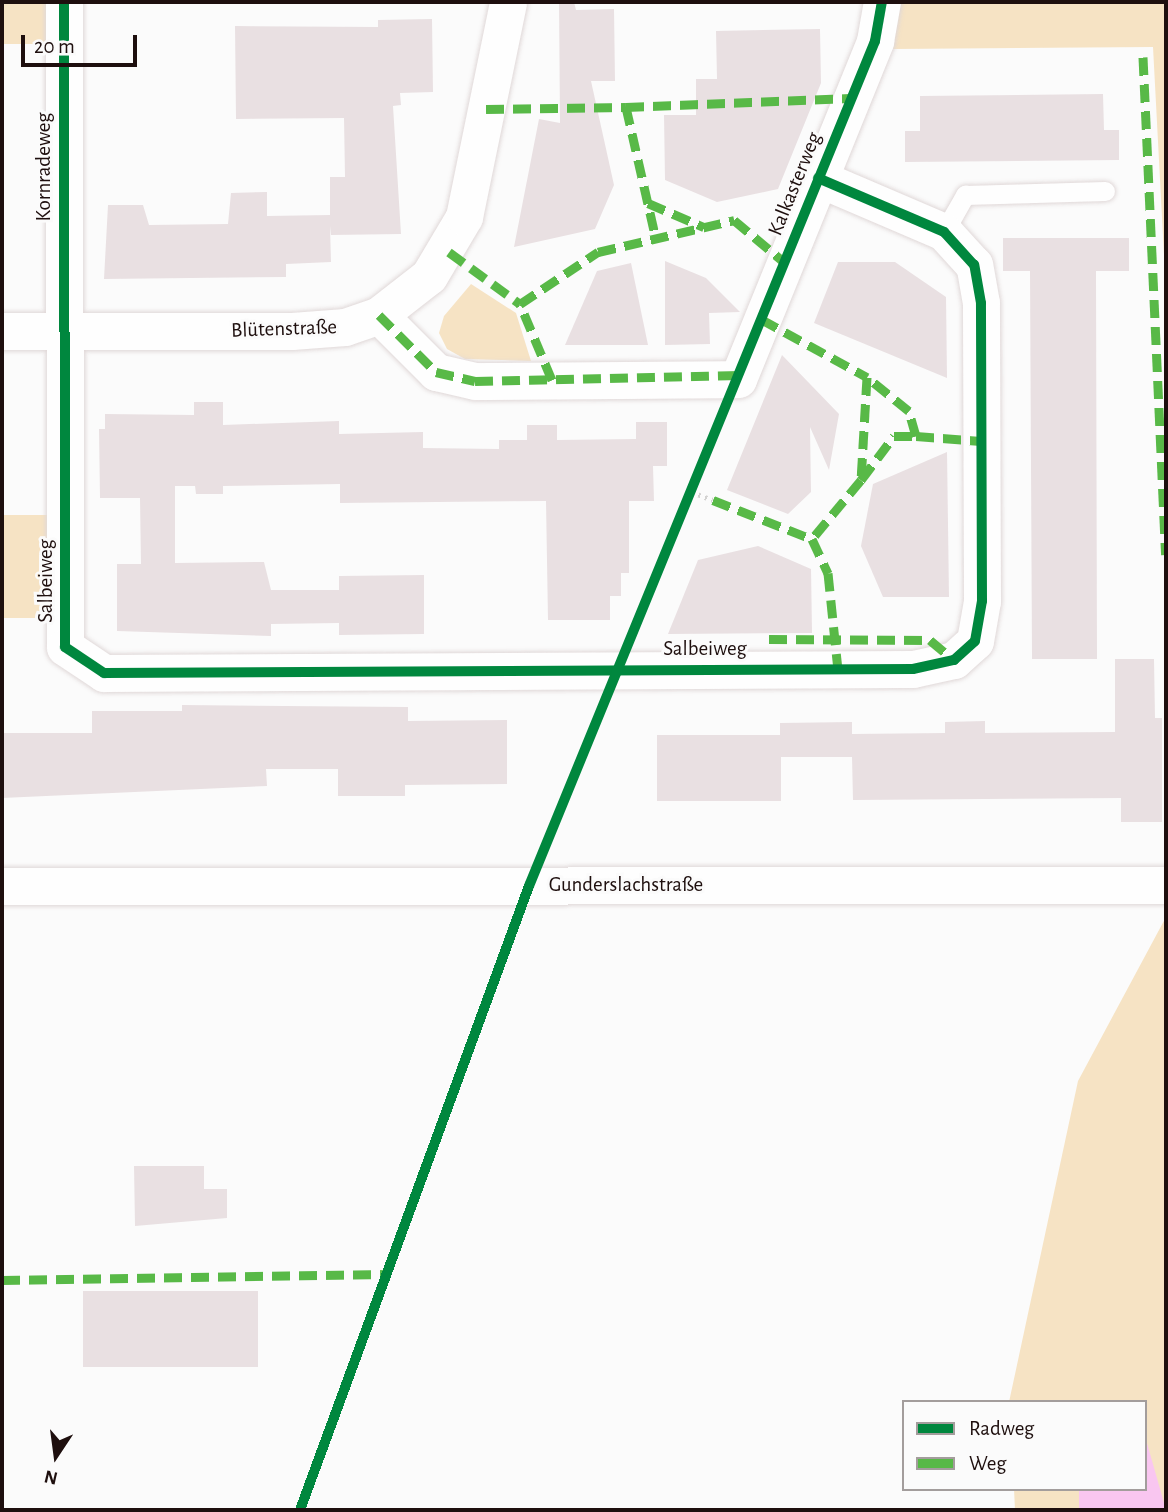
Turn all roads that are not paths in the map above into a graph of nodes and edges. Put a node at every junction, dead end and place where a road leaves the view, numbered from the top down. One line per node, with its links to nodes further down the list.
1 (64, 2): 9 (street, Kornradeweg)
2 (508, 2): 7 (street, Blütenstraße)
3 (882, 2): 4 (street, Kalkasterweg)
4 (818, 178): 6 (street, Salbeiweg); 7 (street, Kalkasterweg)
5 (1105, 191): 6 (lane)
6 (944, 232): 9 (street, Salbeiweg)
7 (379, 315): 9 (street, Blütenstraße)
8 (2, 331): 9 (street, Blütenstraße)
9 (63, 332)
10 (1166, 885): 11 (street, Gunderslachstraße)
11 (2, 886)

